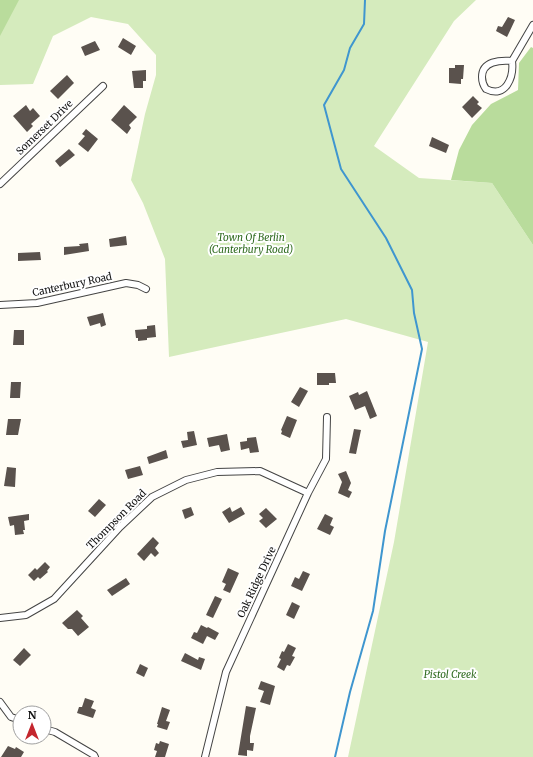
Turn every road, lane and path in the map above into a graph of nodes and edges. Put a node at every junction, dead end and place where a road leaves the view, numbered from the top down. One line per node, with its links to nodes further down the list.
1 (533, 25): 2 (street)
2 (512, 61): 2 (street)
3 (103, 86): 4 (street, Somerset Drive)
4 (0, 184)
5 (146, 289): 6 (street, Canterbury Road)
6 (0, 305)
7 (327, 417): 8 (street, Oak Ridge Drive)
8 (308, 493): 9 (street, Thompson Road); 14 (street, Oak Ridge Drive)
9 (0, 618)
10 (0, 702): 11 (street)
11 (12, 717)
12 (52, 731): 13 (street)
13 (95, 757)
14 (205, 757)

